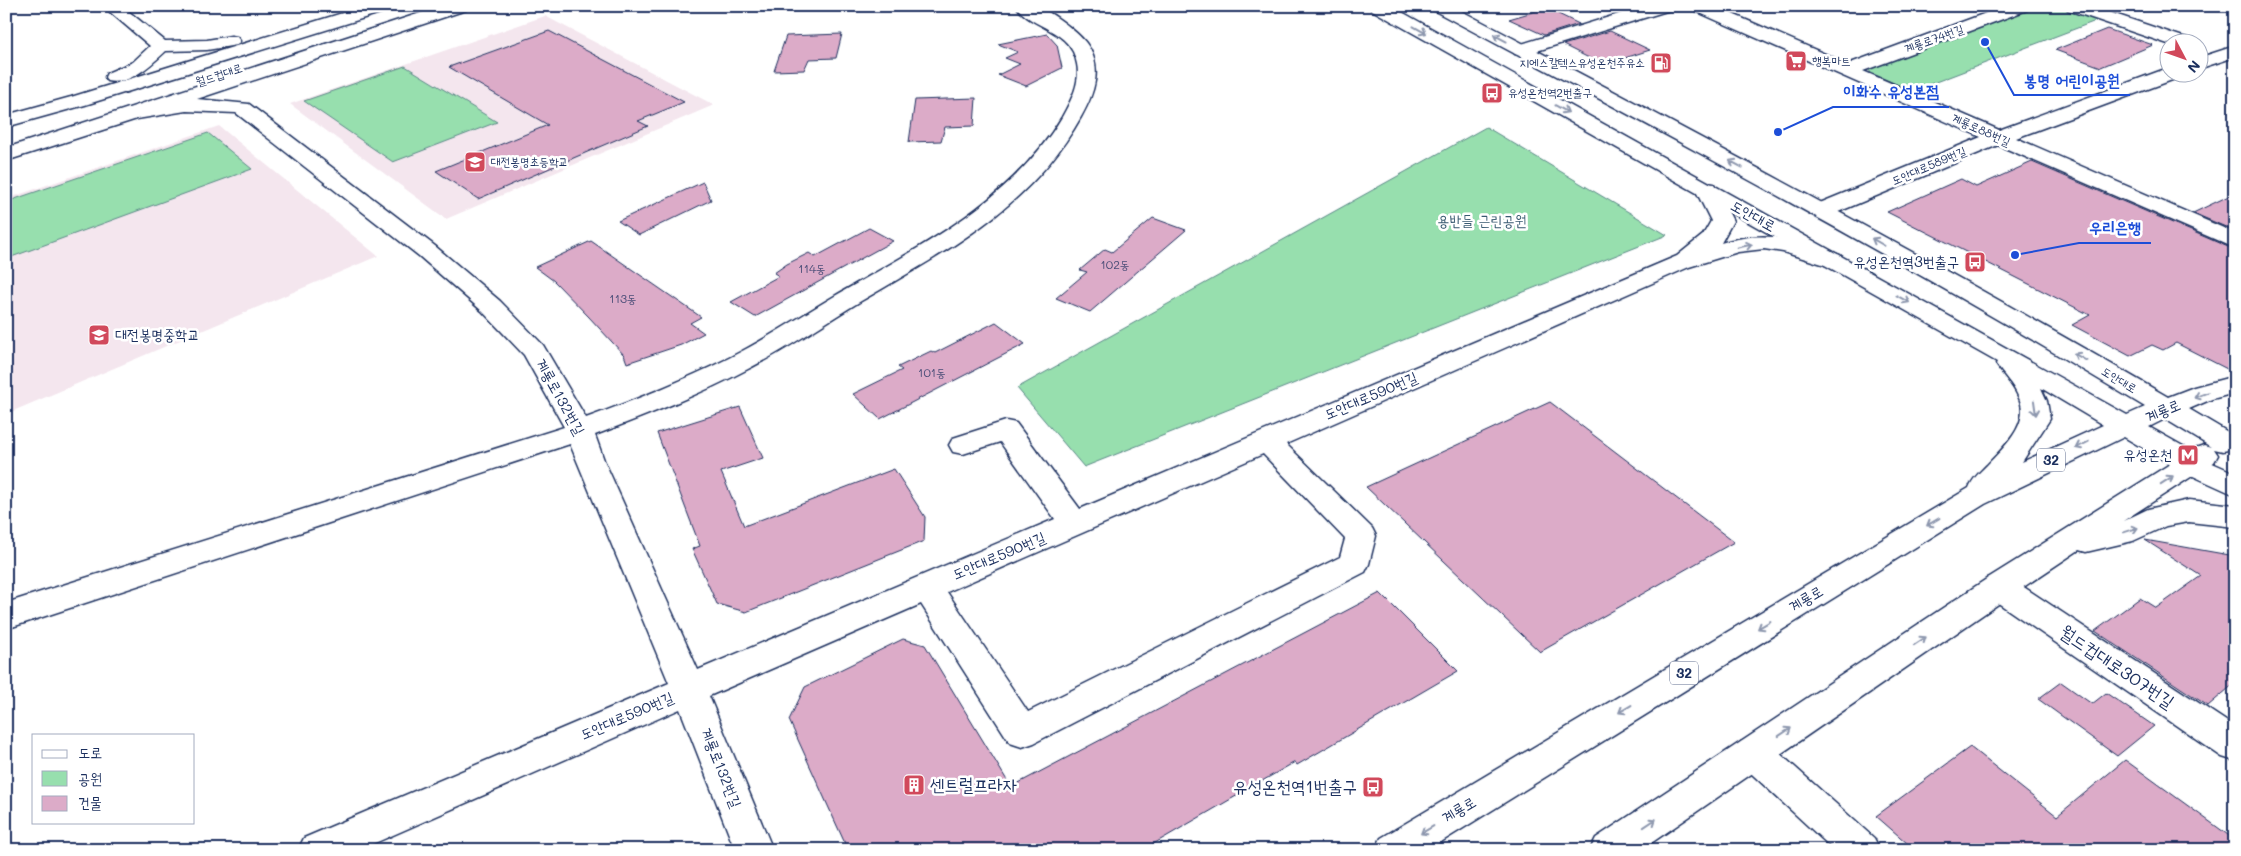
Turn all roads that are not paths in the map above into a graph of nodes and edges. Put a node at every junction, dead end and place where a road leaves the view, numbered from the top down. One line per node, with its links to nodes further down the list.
1 (111, 6): 15 (street)
2 (360, 6): 13 (street)
3 (384, 6): 26 (street)
4 (433, 6): 28 (street, 월드컵대로)
5 (460, 6): 19 (street)
6 (1023, 6): 39 (street)
7 (1378, 6): 30 (street, 도안대로, one-way to 30)
8 (1439, 6): 16 (street, 도안대로, one-way to 8)
9 (1664, 6): 16 (street)
10 (1699, 6): 21 (street, 계룡로88번길)
11 (2021, 6): 21 (street, 계룡로74번길)
12 (2074, 6): 14 (street)
13 (278, 32): 15 (street); 23 (street)
14 (2158, 35)
15 (161, 46): 23 (street)
16 (1521, 50): 31 (street, 도안대로, one-way to 16)
17 (2208, 51): 18 (street)
18 (2230, 56): 20 (street)
19 (296, 59): 24 (street); 25 (street)
20 (2208, 62)
21 (1846, 71): 27 (street, 계룡로88번길)
22 (2158, 79): 27 (street, 도안대로589번길)
23 (86, 90): 26 (street)
24 (242, 108): 25 (street); 39 (street, 계룡로132번길)
25 (130, 114): 29 (street)
26 (14, 118)
27 (1998, 138): 31 (street, 도안대로589번길); 32 (street, 계룡로88번길)
28 (6, 144)
29 (6, 155)
30 (1706, 190): 33 (street, 도안대로); 34 (street)
31 (1823, 210): 37 (street, 도안대로, one-way to 31)
32 (2235, 241)
33 (1832, 260): 34 (street, one-way to 33); 35 (street, 도안대로, one-way to 35)
34 (1681, 262): 40 (street, 도안대로590번길)
35 (2000, 353): 38 (street, 도안대로); 45 (street, one-way to 45)
36 (2235, 384): 37 (street, 계룡로, one-way to 37)
37 (2168, 409): 38 (street, 계룡로); 41 (street, 도안대로)
38 (2127, 426): 43 (street, 도안대로); 45 (street, 계룡로 / 32, one-way to 45)
39 (580, 431): 51 (street); 52 (street, 계룡로132번길)
40 (1267, 441): 47 (street, 도안대로590번길); 49 (street)
41 (2231, 442): 43 (street)
42 (964, 446): 47 (street)
43 (2192, 464): 44 (street, 도안대로); 48 (street, one-way to 43)
44 (2235, 485)
45 (1975, 497): 57 (street, 계룡로 / 32, one-way to 57)
46 (2235, 516): 48 (street, one-way to 46)
47 (1074, 523): 49 (street, 도안대로590번길)
48 (2067, 545): 50 (street)
49 (927, 587): 52 (street, 도안대로590번길)
50 (1999, 587): 53 (street, 월드컵대로307번길); 54 (street, one-way to 50)
51 (6, 616)
52 (689, 689): 55 (street, 도안대로590번길); 56 (street, 계룡로132번길)
53 (2235, 746)
54 (1754, 753): 58 (street, one-way to 54); 59 (street)
55 (316, 850)
56 (754, 850)
57 (1394, 850)
58 (1610, 850)
59 (1861, 850)

